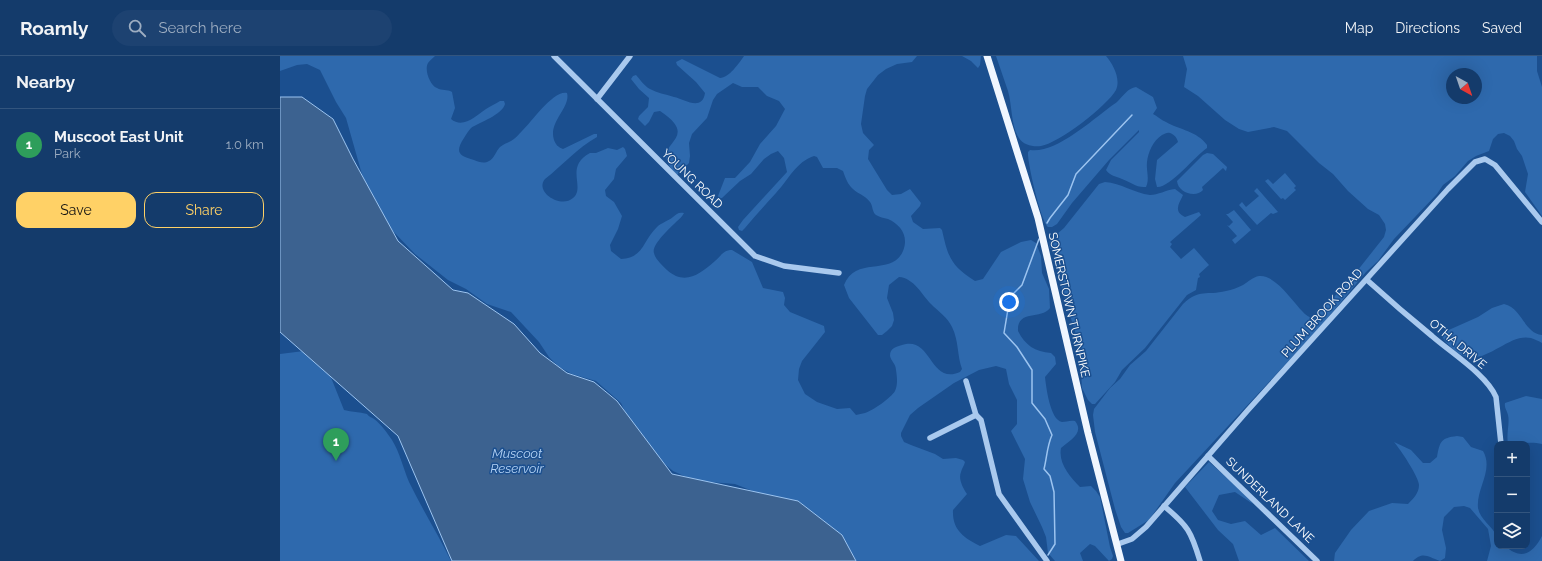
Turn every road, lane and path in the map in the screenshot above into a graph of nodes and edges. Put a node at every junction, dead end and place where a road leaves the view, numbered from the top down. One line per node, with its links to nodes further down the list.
1 (554, 56): 4 (street, YOUNG ROAD)
2 (630, 56): 4 (street)
3 (987, 56): 14 (main road, SOMERSTOWN TURNPIKE)
4 (597, 99): 6 (street, YOUNG ROAD)
5 (1542, 222): 7 (street, PLUM BROOK ROAD)
6 (838, 273)
7 (1367, 280): 11 (street, OTHA DRIVE); 12 (street, PLUM BROOK ROAD)
8 (966, 381): 9 (street)
9 (976, 415): 10 (street); 15 (street)
10 (930, 438)
11 (1501, 441)
12 (1208, 456): 13 (street, PLUM BROOK ROAD); 18 (street, SUNDERLAND LANE)
13 (1164, 506): 14 (street, PLUM BROOK ROAD); 17 (street)
14 (1118, 544): 16 (main road, SOMERSTOWN TURNPIKE)
15 (1047, 561)
16 (1121, 561)
17 (1200, 561)
18 (1317, 561)

